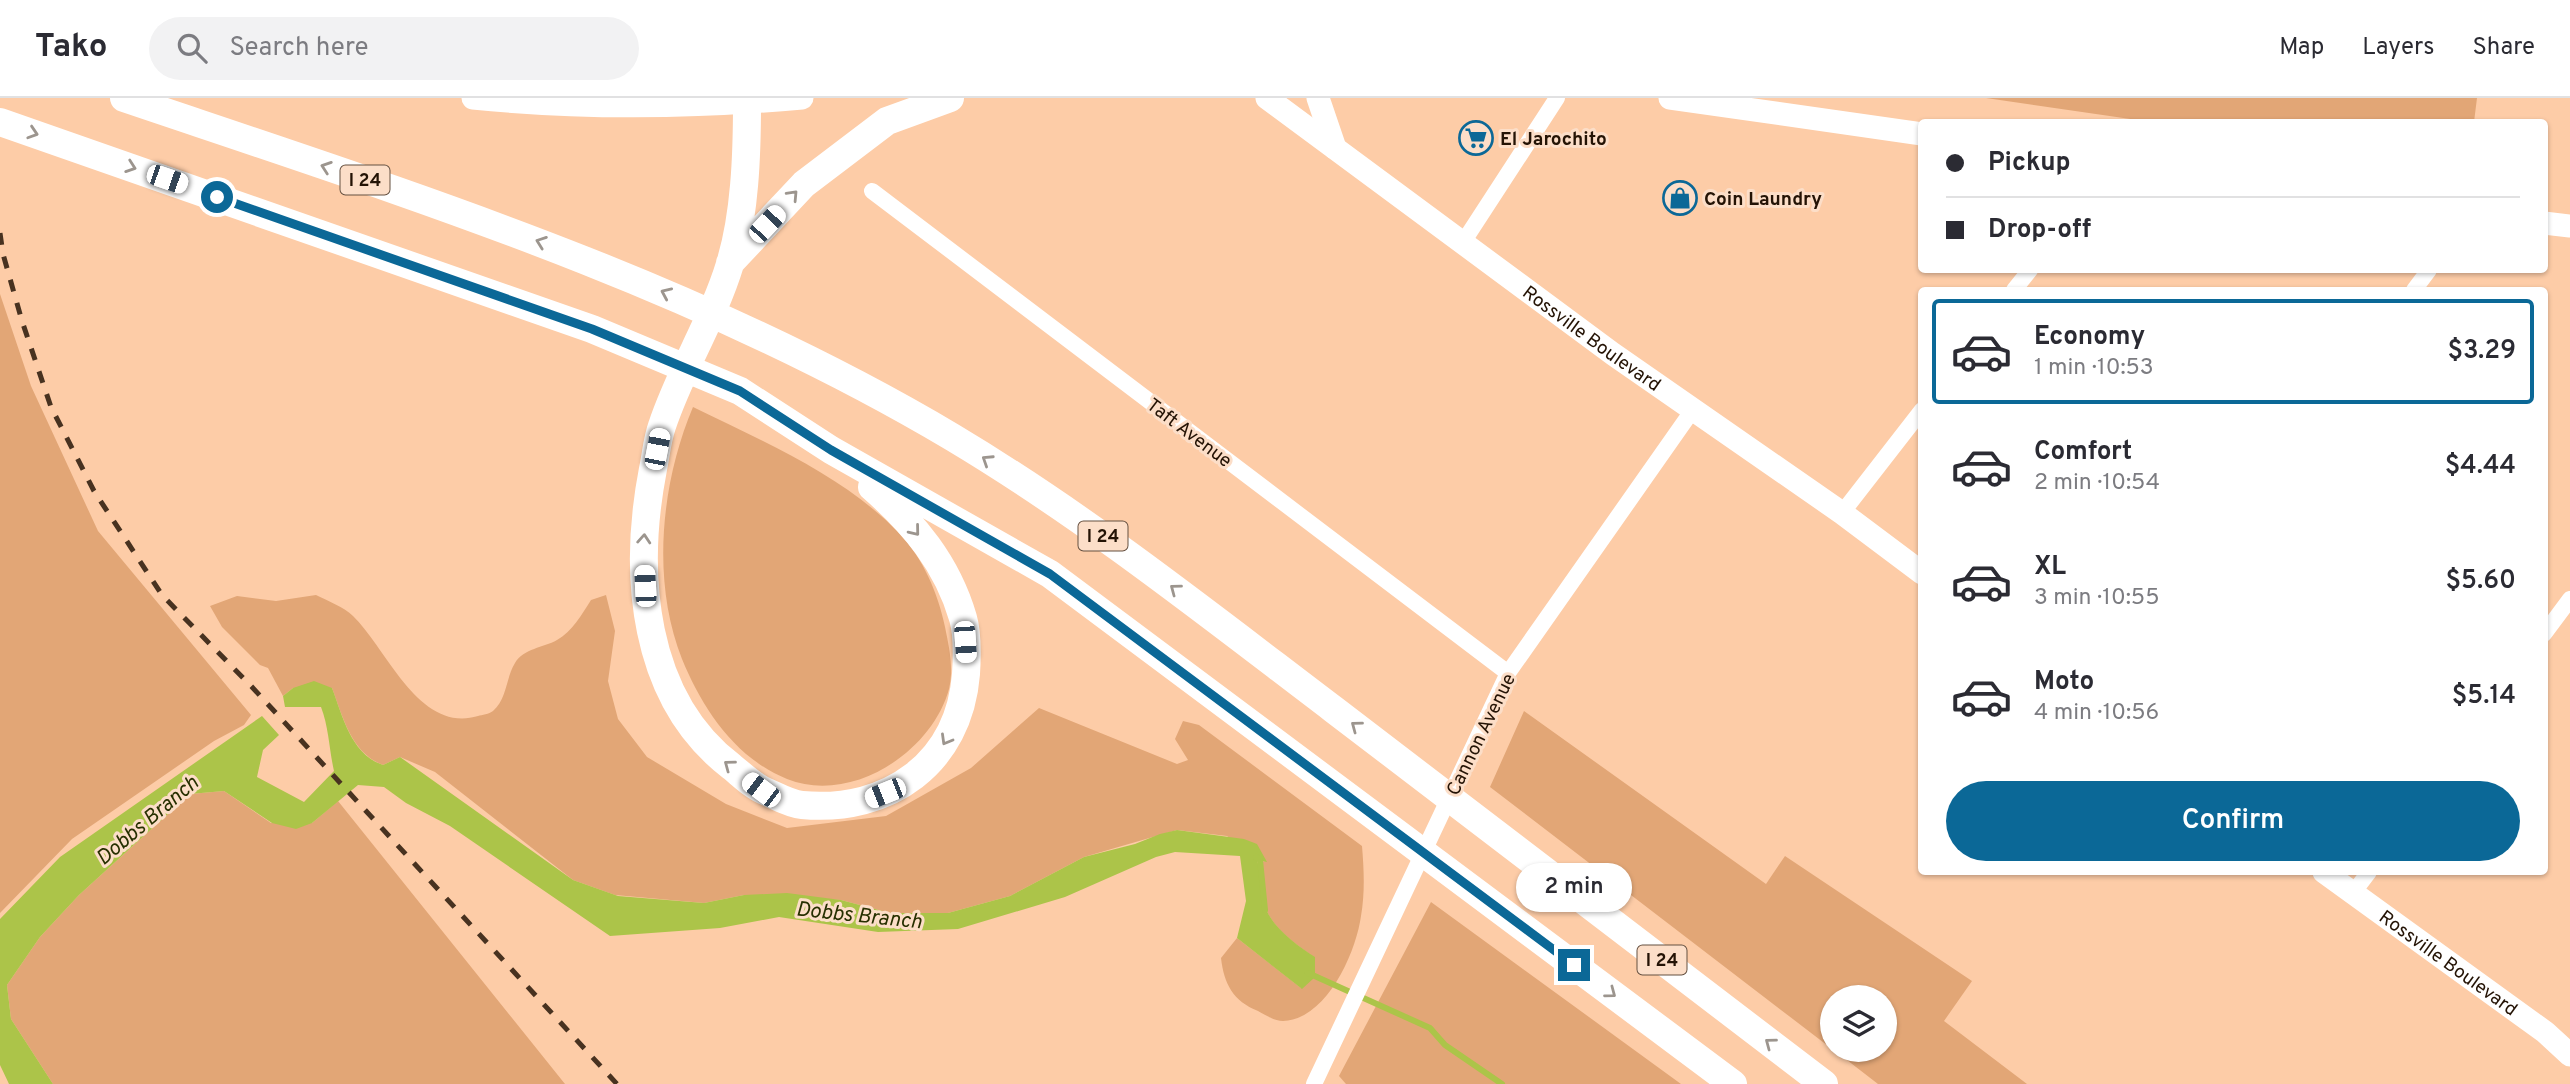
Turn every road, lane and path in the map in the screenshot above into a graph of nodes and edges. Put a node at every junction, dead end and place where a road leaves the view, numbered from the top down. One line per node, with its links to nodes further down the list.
1 (124, 98): 34 (highway, I 24, one-way to 1)
2 (473, 98): 9 (main road)
3 (802, 98): 9 (main road)
4 (950, 98): 17 (highway, one-way to 4)
5 (1267, 98): 12 (main road, Rossville Boulevard)
6 (1318, 98): 12 (main road)
7 (1557, 98): 16 (street)
8 (1670, 98): 11 (main road)
9 (747, 103): 17 (highway)
10 (0, 122): 22 (highway, one-way to 22)
11 (1918, 133)
12 (1335, 148): 16 (main road, Rossville Boulevard)
13 (872, 191): 27 (street, Taft Avenue)
14 (2548, 223): 15 (main road)
15 (2570, 226)
16 (1462, 244): 20 (main road, Rossville Boulevard)
17 (730, 264): 22 (highway, one-way to 17)
18 (2028, 273): 19 (street)
19 (2016, 287)
20 (1692, 411): 23 (main road, Rossville Boulevard); 27 (street, Cannon Avenue)
21 (1918, 415): 23 (street)
22 (831, 450): 33 (highway, one-way to 33)
23 (1842, 513): 24 (main road, Rossville Boulevard)
24 (1918, 570)
25 (2570, 599): 26 (street)
26 (2548, 629)
27 (1508, 673): 32 (street, Cannon Avenue)
28 (2328, 875): 30 (main road, Rossville Boulevard)
29 (2367, 875): 30 (street)
30 (2353, 893): 31 (main road, Rossville Boulevard)
31 (2570, 1055)
32 (1314, 1084)
33 (1733, 1084)
34 (1824, 1084)

